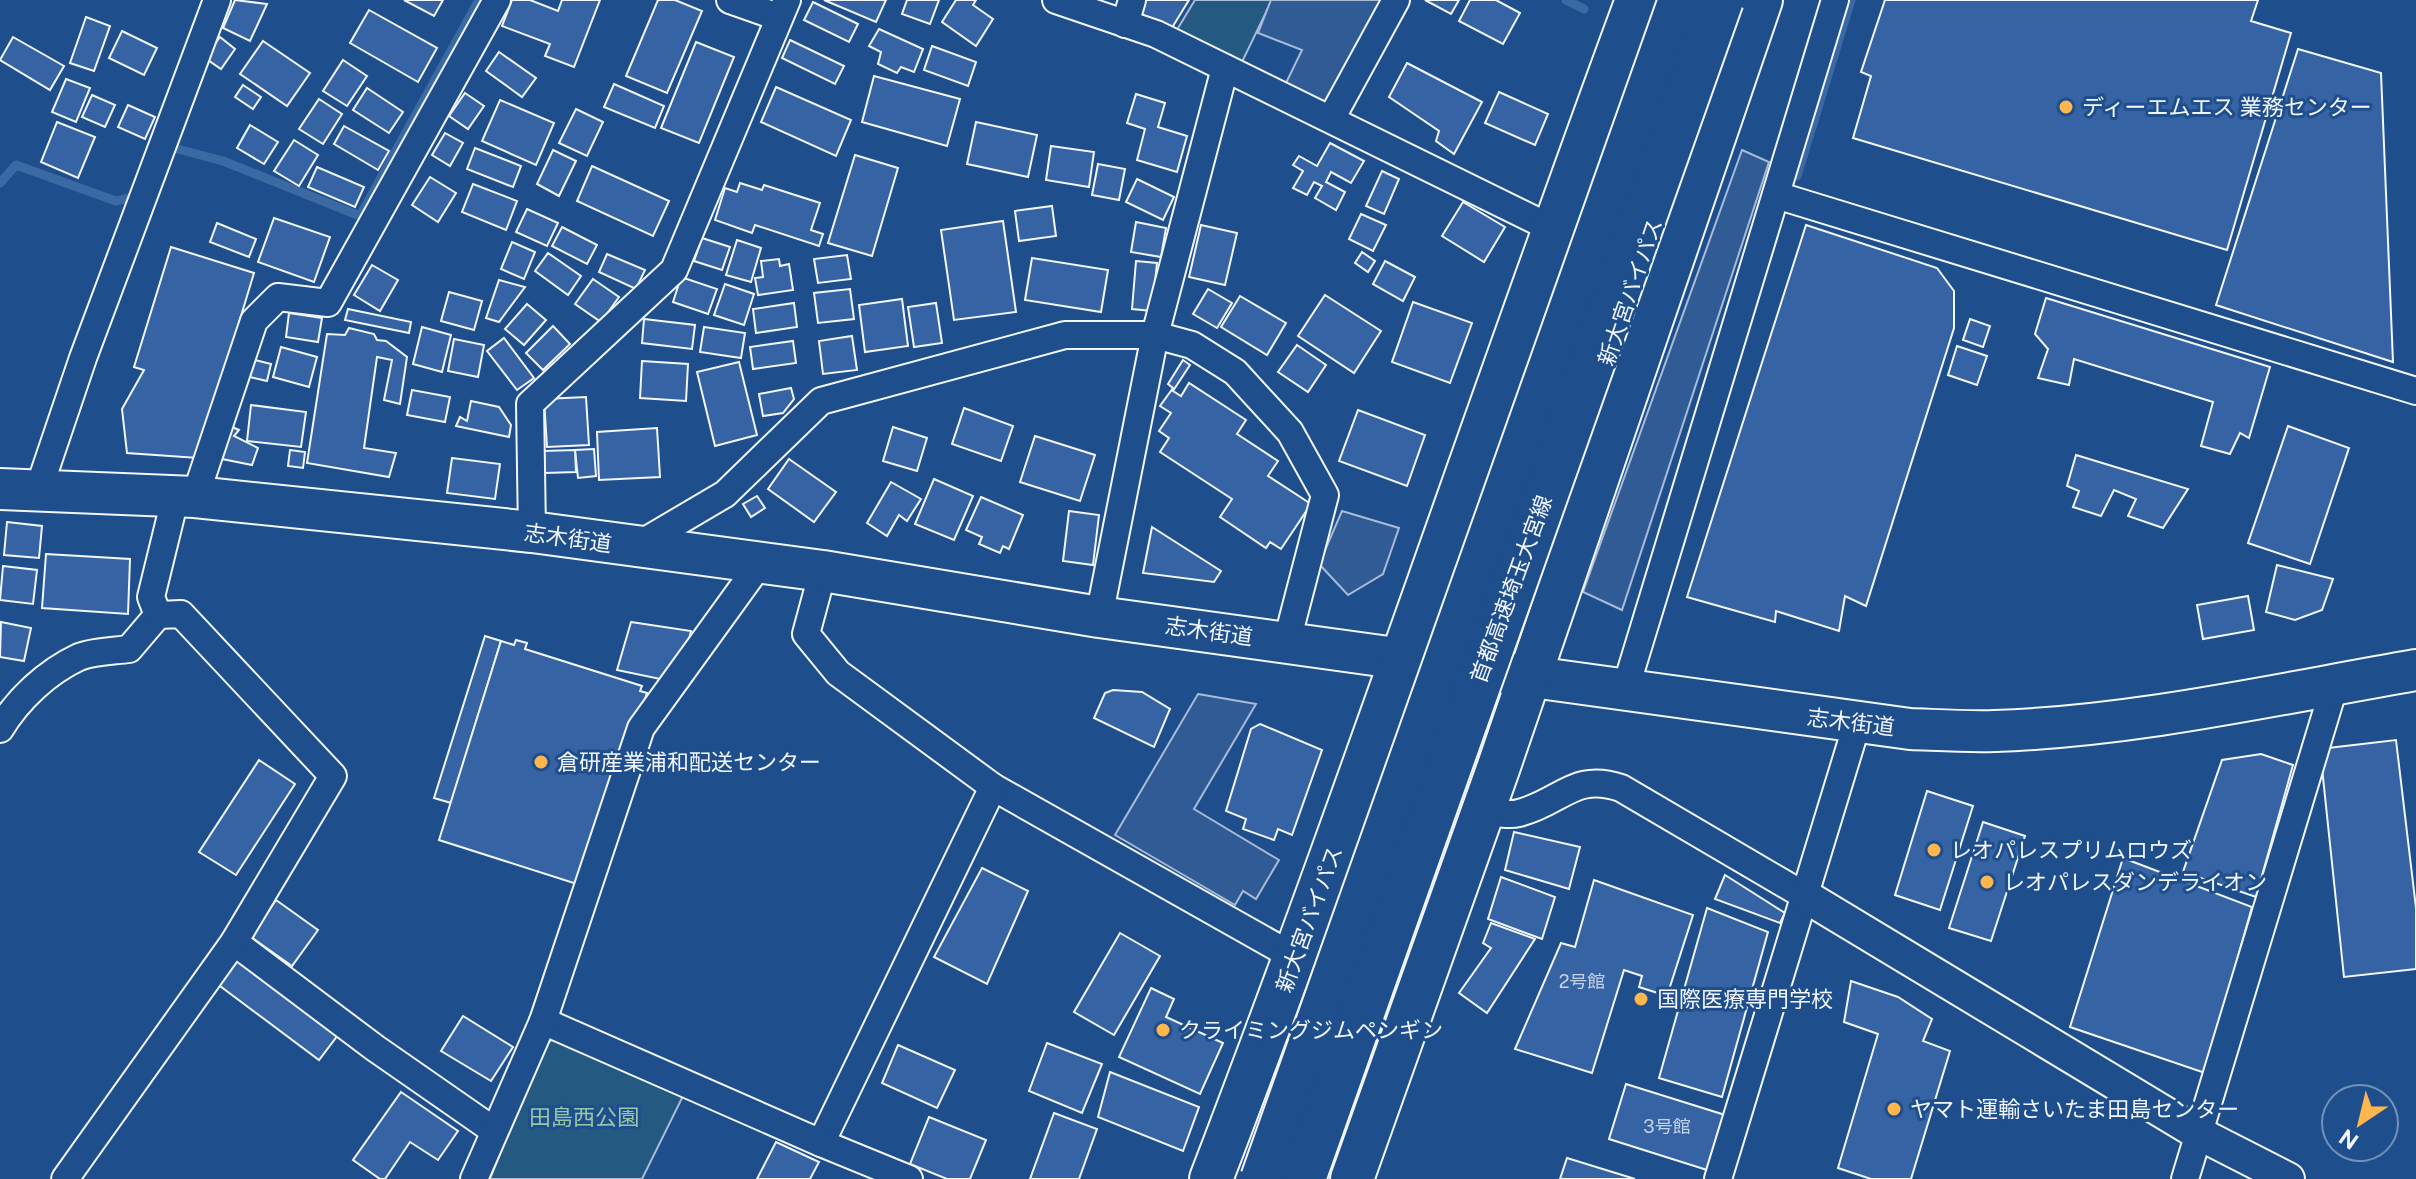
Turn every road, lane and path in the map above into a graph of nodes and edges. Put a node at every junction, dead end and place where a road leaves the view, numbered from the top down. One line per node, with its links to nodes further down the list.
1 (217, 0): 21 (street)
2 (497, 0): 22 (street)
3 (730, 0): 13 (street)
4 (1056, 0): 14 (street)
5 (1396, 0): 16 (street)
6 (1637, 0): 18 (highway, 新大宮バイパス)
7 (1666, 0): 26 (highway)
8 (1681, 0): 55 (highway, 首都高速埼玉大宮線, bridge)
9 (1721, 0): 56 (highway, 首都高速埼玉大宮線, bridge)
10 (1733, 0): 28 (highway, 新大宮バイパス)
11 (1761, 0): 34 (highway)
12 (1835, 0): 17 (street)
13 (782, 8): 23 (street)
14 (1129, 12): 15 (street)
15 (1225, 68): 16 (street); 19 (street)
16 (1331, 119): 18 (street)
17 (1776, 195): 20 (street); 36 (street)
18 (1553, 229): 32 (highway, 新大宮バイパス)
19 (1155, 335): 24 (street); 30 (street); 31 (street)
20 (2416, 391)
21 (19, 489): 22 (main road, 志木街道)
22 (186, 496): 23 (main road, 志木街道); 29 (street)
23 (532, 532): 24 (main road, 志木街道)
24 (635, 547): 25 (main road, 志木街道)
25 (761, 562): 27 (main road, 志木街道); 46 (street)
26 (1465, 570)
27 (823, 571): 30 (main road, 志木街道); 41 (street)
28 (1526, 584)
29 (158, 615): 38 (street); 44 (street)
30 (1099, 617): 31 (main road, 志木街道)
31 (1287, 641): 32 (main road, 志木街道)
32 (1404, 658): 34 (main road, 志木街道); 45 (highway, 新大宮バイパス)
33 (2416, 670): 35 (main road, 志木街道)
34 (1530, 676): 36 (main road, 志木街道); 42 (highway)
35 (2335, 684): 37 (main road, 志木街道); 48 (street)
36 (1625, 690): 37 (main road, 志木街道)
37 (1857, 724): 43 (street)
38 (0, 729)
39 (1399, 763): 54 (highway, 新大宮バイパス)
40 (1457, 775): 57 (highway)
41 (993, 787): 45 (street); 49 (street)
42 (1481, 811): 43 (street); 58 (highway)
43 (1805, 896): 48 (street); 59 (street)
44 (234, 942): 47 (street); 50 (street)
45 (1296, 958): 53 (highway, 新大宮バイパス)
46 (543, 1021): 47 (street); 49 (street)
47 (493, 1130): 51 (street)
48 (2198, 1133): 60 (street); 61 (street)
49 (821, 1143): 52 (street)
50 (65, 1179)
51 (474, 1179)
52 (909, 1179)
53 (1211, 1179)
54 (1249, 1179)
55 (1263, 1179)
56 (1303, 1179)
57 (1315, 1179)
58 (1352, 1179)
59 (1718, 1179)
60 (2185, 1179)
61 (2288, 1179)

